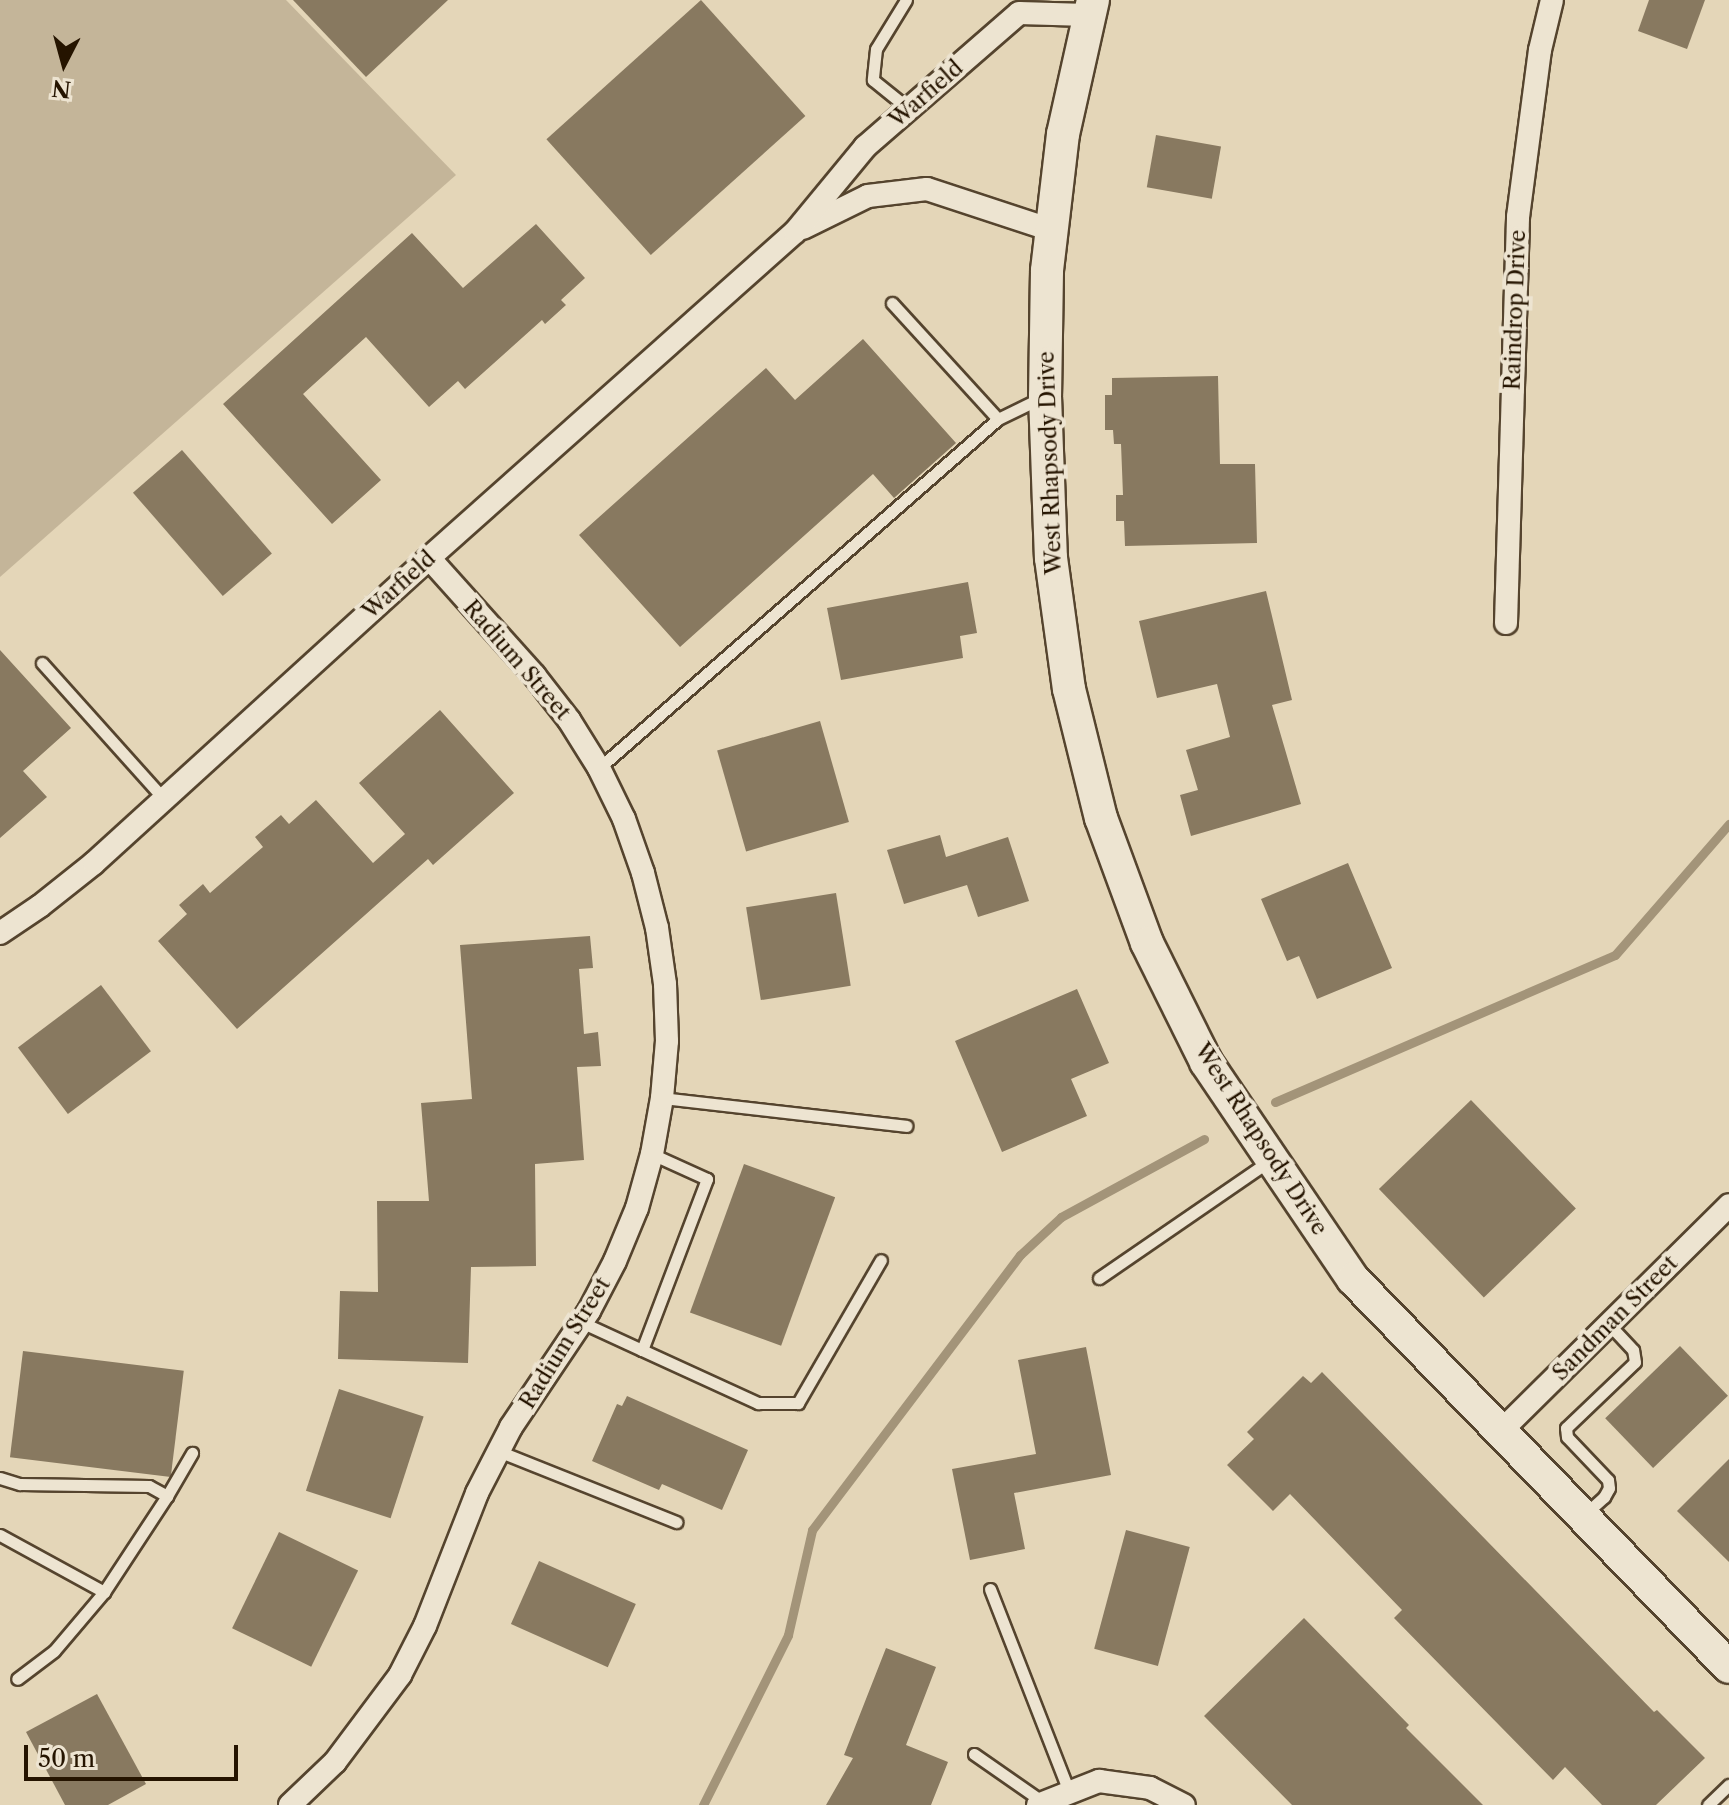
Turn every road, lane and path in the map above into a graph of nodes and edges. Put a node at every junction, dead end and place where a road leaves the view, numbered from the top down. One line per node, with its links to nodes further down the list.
1 (906, 0): 4 (lane)
2 (1552, 0): 11 (street, Raindrop Drive)
3 (1090, 7): 4 (street, Warfield); 5 (street, West Rhapsody Drive)
4 (909, 109): 6 (street, Warfield)
5 (1052, 230): 6 (street, Warfield); 8 (street, West Rhapsody Drive)
6 (795, 232): 10 (street, Warfield)
7 (892, 303): 9 (lane)
8 (1045, 396): 9 (lane); 19 (street, West Rhapsody Drive)
9 (998, 419): 13 (lane)
10 (429, 558): 13 (street, Radium Street); 14 (street, Warfield)
11 (1506, 623)
12 (42, 663): 14 (lane)
13 (599, 768): 16 (street, Radium Street)
14 (164, 799): 15 (street, Warfield)
15 (0, 933)
16 (662, 1098): 17 (lane); 18 (street, Radium Street)
17 (906, 1126)
18 (652, 1154): 23 (street, Radium Street); 25 (lane)
19 (1272, 1160): 22 (lane); 26 (street, West Rhapsody Drive)
20 (1729, 1205): 24 (street, Sandman Street)
21 (881, 1260): 25 (lane)
22 (1099, 1278)
23 (581, 1322): 25 (lane); 27 (street, Radium Street)
24 (1609, 1324): 26 (street, Sandman Street); 31 (lane)
25 (642, 1350)
26 (1501, 1431): 31 (street, West Rhapsody Drive)
27 (498, 1451): 32 (lane); 41 (street, Radium Street)
28 (192, 1453): 30 (lane)
29 (0, 1478): 30 (lane)
30 (167, 1496): 35 (lane)
31 (1583, 1516): 36 (street, West Rhapsody Drive)
32 (676, 1522)
33 (0, 1535): 35 (lane)
34 (990, 1589): 40 (lane)
35 (104, 1592): 37 (lane)
36 (1729, 1667)
37 (17, 1679)
38 (974, 1754): 42 (lane)
39 (1729, 1785): 44 (lane)
40 (1069, 1792): 42 (street); 43 (street)
41 (300, 1802)
42 (1040, 1803)
43 (1184, 1805)
44 (1708, 1805)

